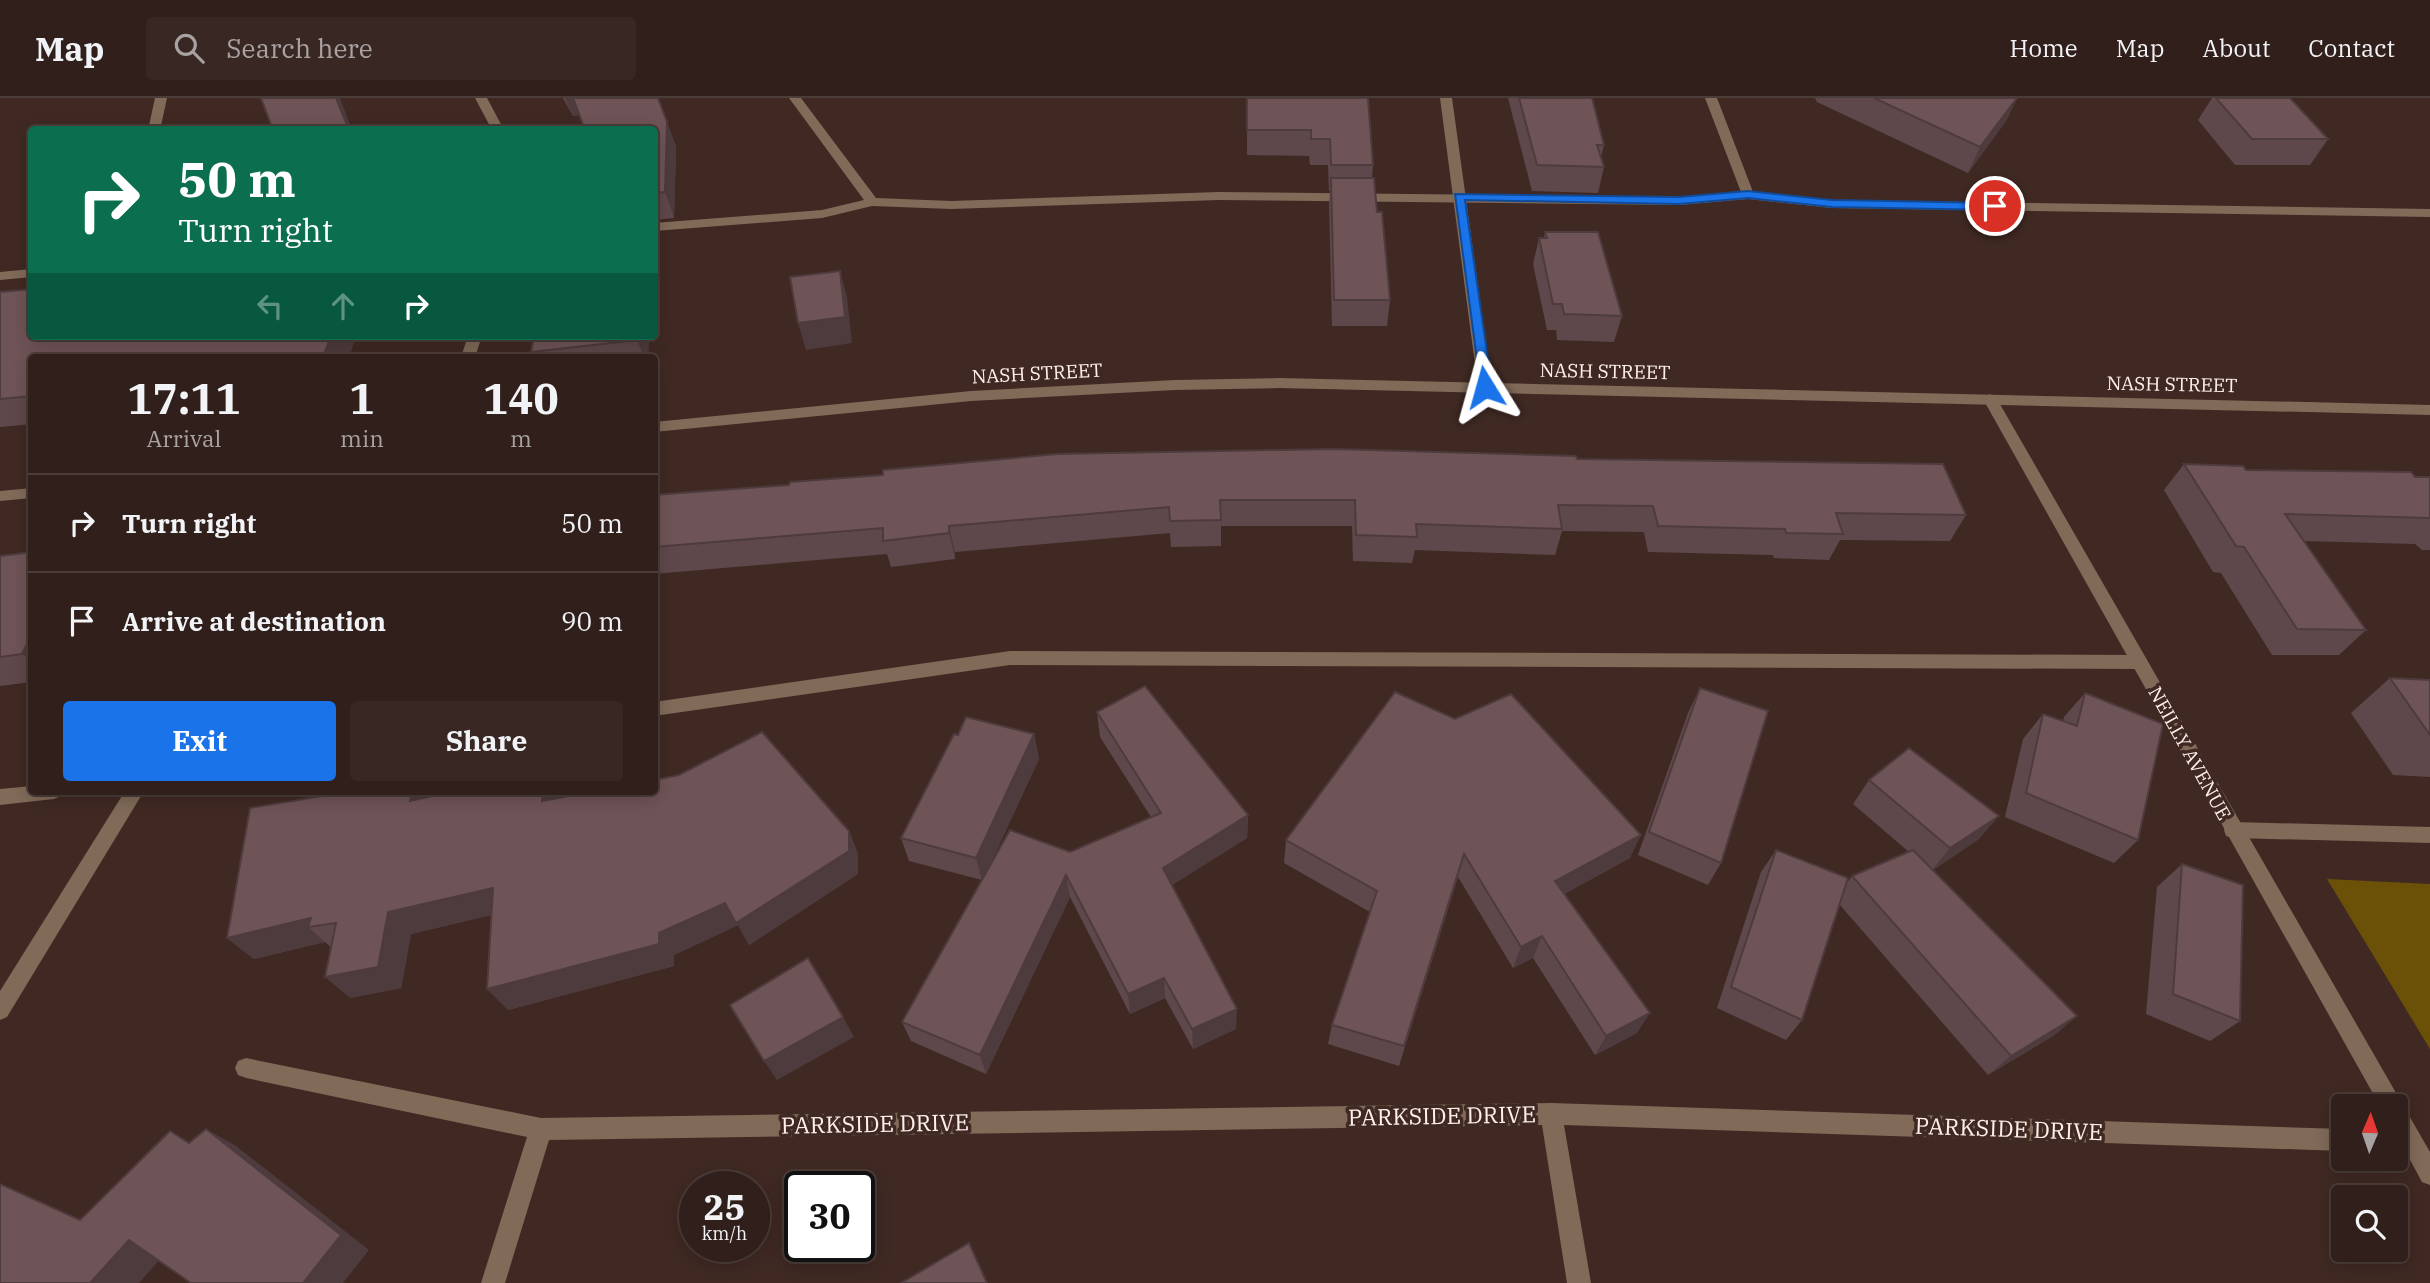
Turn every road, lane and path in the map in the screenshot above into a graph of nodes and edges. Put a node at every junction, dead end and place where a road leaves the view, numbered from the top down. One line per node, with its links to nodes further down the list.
1 (161, 98): 6 (street)
2 (481, 98): 7 (street)
3 (795, 98): 10 (street)
4 (1446, 98): 9 (street)
5 (1711, 98): 8 (street)
6 (156, 126)
7 (496, 126)
8 (1748, 195): 9 (street); 11 (street)
9 (1459, 197): 10 (street); 15 (street)
10 (872, 202): 12 (street)
11 (2430, 214)
12 (658, 227)
13 (28, 274): 14 (street)
14 (0, 276)
15 (1485, 387): 16 (street, NASH STREET); 18 (street, NASH STREET)
16 (1990, 399): 17 (street, NASH STREET); 21 (street, NEILLY AVENUE)
17 (2430, 410)
18 (658, 427)
19 (28, 493): 20 (street)
20 (0, 496)
21 (2139, 662): 22 (street); 26 (street, NEILLY AVENUE)
22 (658, 708)
23 (28, 794): 25 (street)
24 (133, 795): 28 (street)
25 (0, 797)
26 (2233, 830): 27 (street); 30 (street, NEILLY AVENUE)
27 (2430, 835)
28 (0, 1010)
29 (246, 1068): 32 (street, PARKSIDE DRIVE)
30 (2385, 1094)
31 (1551, 1114): 32 (street, PARKSIDE DRIVE); 33 (street, PARKSIDE DRIVE); 37 (street)
32 (541, 1129): 36 (street)
33 (2331, 1140)
34 (2408, 1147): 35 (street)
35 (2430, 1174)
36 (493, 1283)
37 (1579, 1283)

